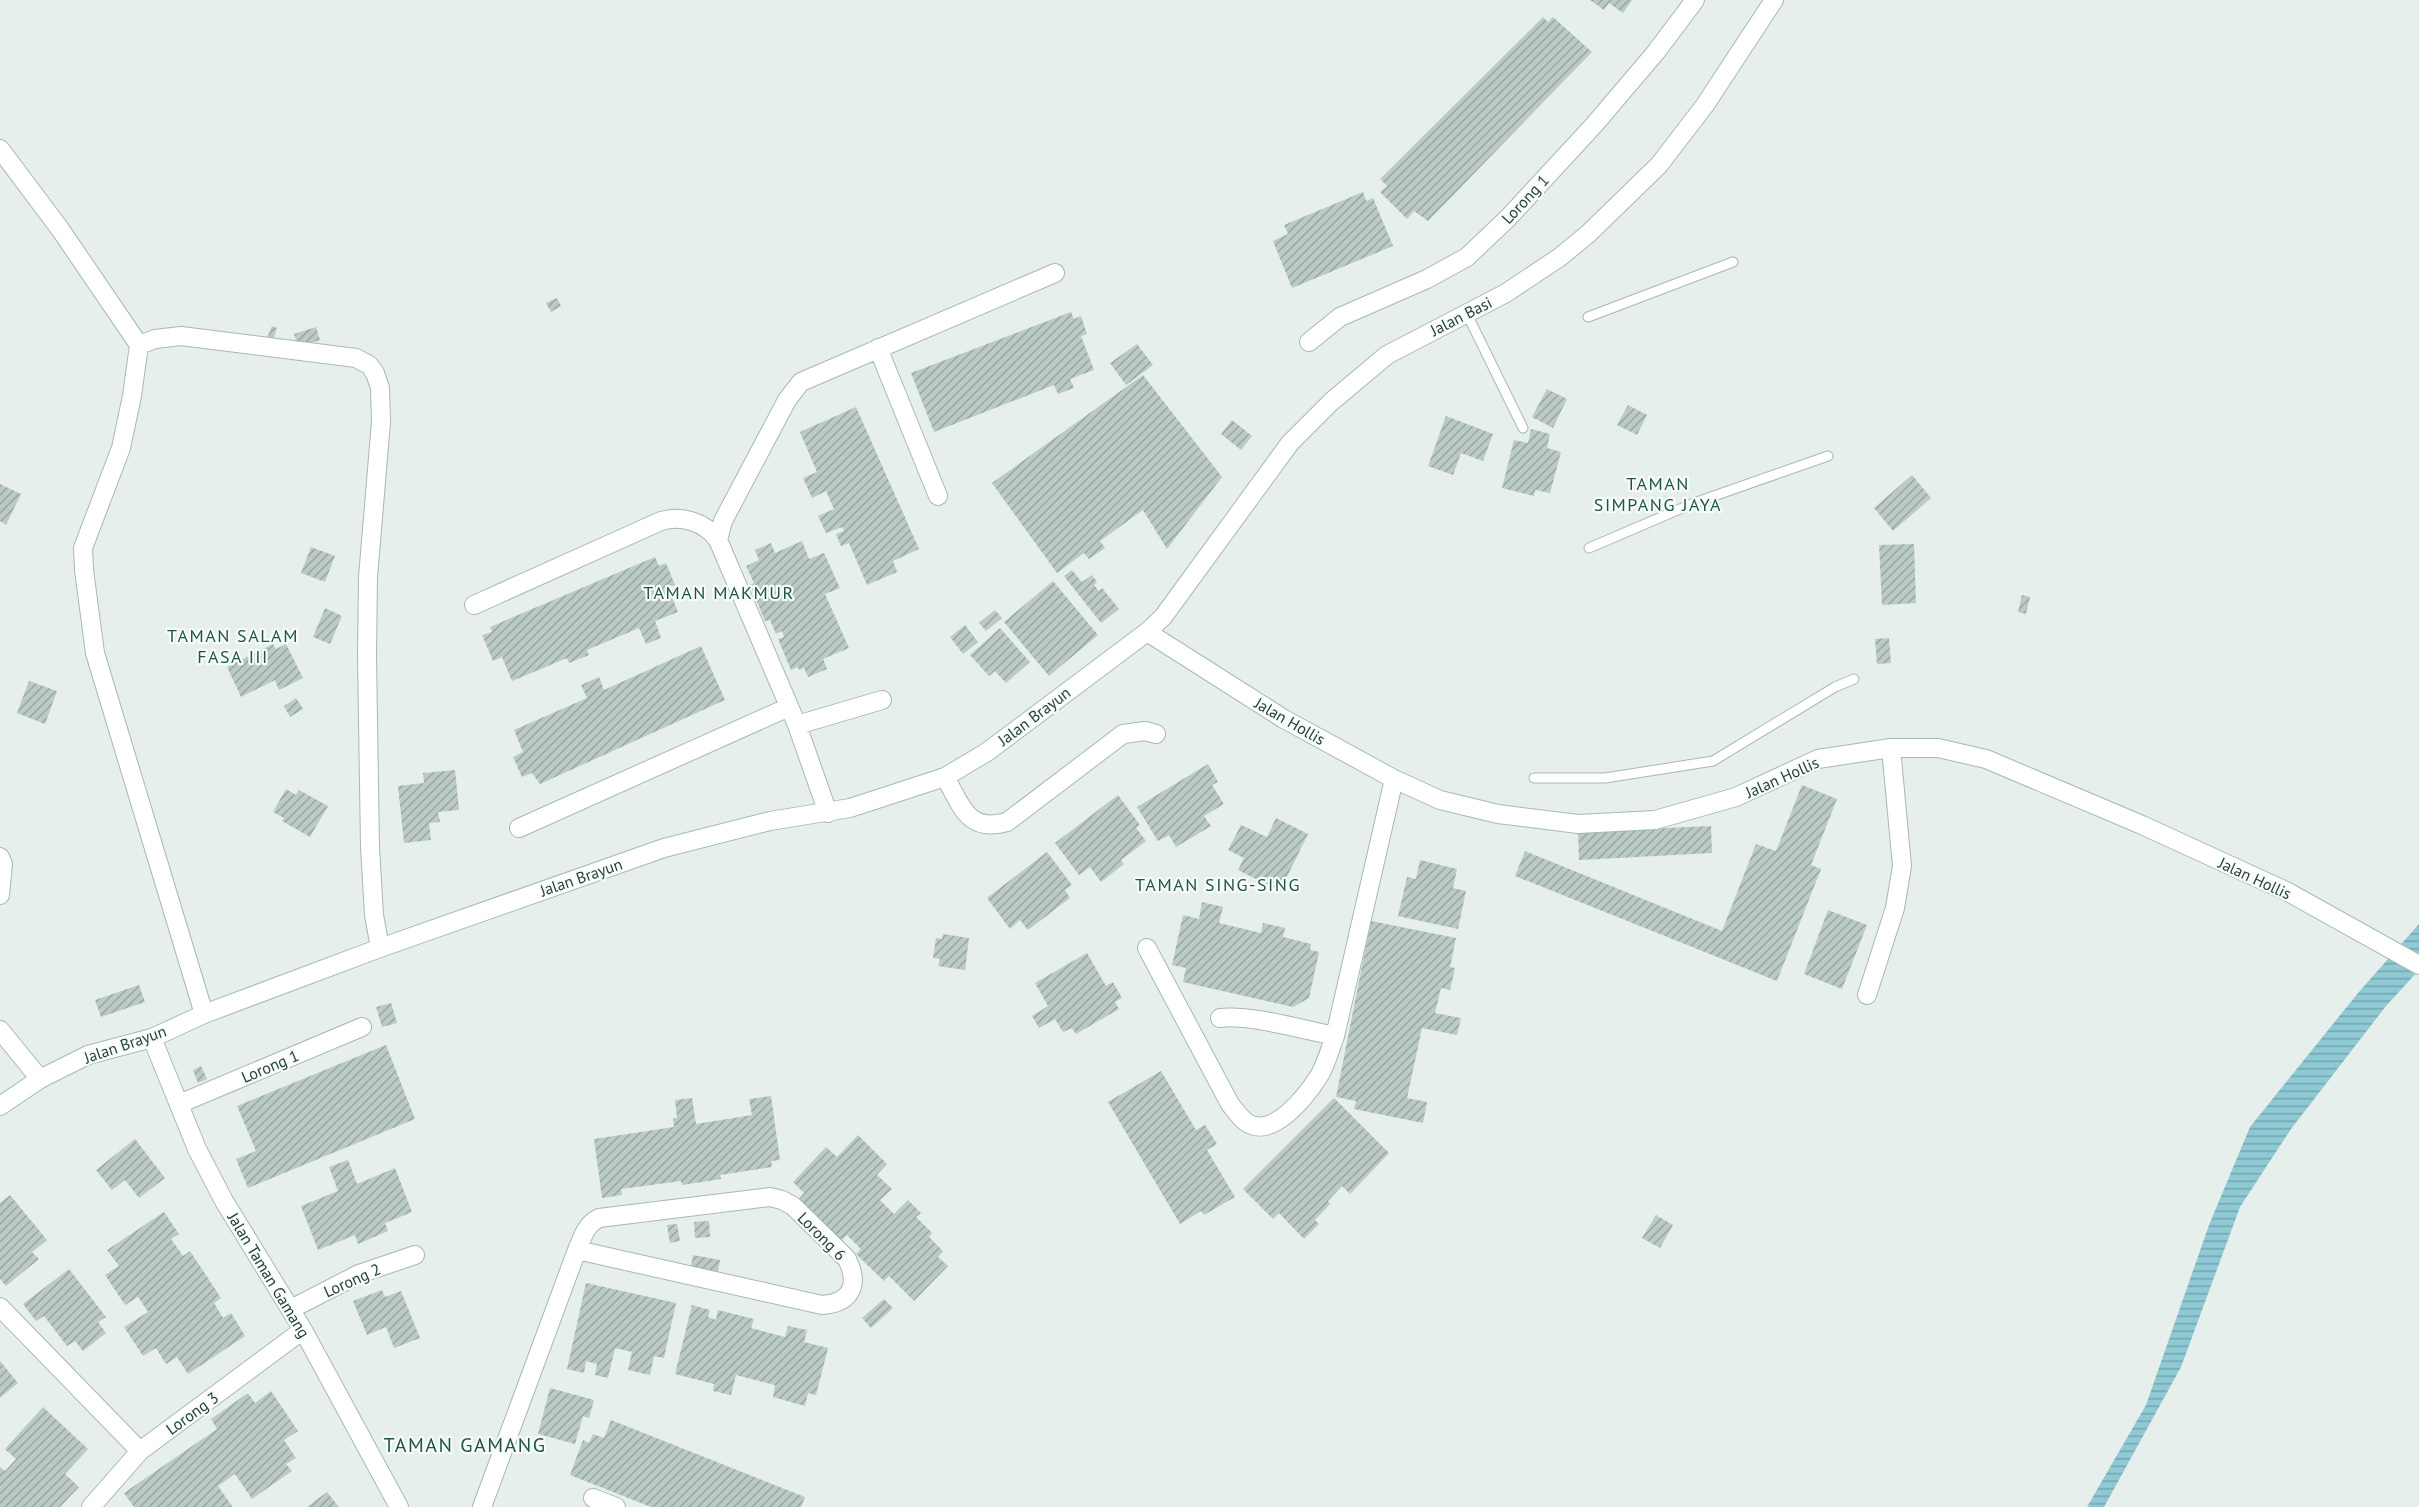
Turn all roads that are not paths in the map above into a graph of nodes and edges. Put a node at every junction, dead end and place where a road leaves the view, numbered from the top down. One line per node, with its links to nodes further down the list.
1 (1695, 0): 8 (street, Lorong 1)
2 (1774, 0): 6 (street, Jalan Basi)
3 (0, 149): 9 (street)
4 (1733, 262): 7 (lane)
5 (1055, 273): 10 (street)
6 (1467, 314): 11 (lane); 17 (street, Jalan Basi)
7 (1588, 317)
8 (1309, 342)
9 (139, 345): 31 (street); 35 (street)
10 (878, 348): 13 (street); 14 (street)
11 (1523, 428)
12 (1828, 456): 15 (lane)
13 (938, 496)
14 (718, 540): 16 (street); 20 (street)
15 (1589, 548)
16 (474, 605)
17 (1147, 632): 24 (street, Jalan Brayun); 26 (street, Jalan Hollis)
18 (1854, 679): 25 (lane)
19 (882, 700): 21 (street)
20 (789, 706): 21 (street); 28 (street)
21 (797, 725): 27 (street)
22 (1156, 734): 24 (street)
23 (1892, 748): 26 (street, Jalan Hollis); 33 (street, Jalan Hollis); 34 (street)
24 (945, 777): 27 (street, Jalan Brayun)
25 (1534, 778)
26 (1394, 779): 39 (street)
27 (828, 813): 31 (street, Jalan Brayun)
28 (519, 828)
29 (0, 857): 30 (street)
30 (0, 895)
31 (380, 948): 35 (street, Jalan Brayun)
32 (1147, 948): 39 (street)
33 (2419, 965)
34 (1867, 995)
35 (204, 1014): 40 (street, Jalan Brayun)
36 (1220, 1018): 39 (street)
37 (362, 1027): 42 (street, Lorong 1)
38 (0, 1030): 41 (street)
39 (1335, 1036)
40 (152, 1038): 41 (street, Jalan Brayun); 42 (street, Jalan Taman Gamang)
41 (40, 1079): 43 (street, Jalan Brayun)
42 (179, 1104): 47 (street, Jalan Taman Gamang)
43 (0, 1106)
44 (578, 1250): 44 (street, Lorong 6); 53 (street, Lorong 6)
45 (415, 1256): 47 (street, Lorong 2)
46 (0, 1307): 49 (street)
47 (291, 1309): 48 (street, Jalan Taman Gamang)
48 (303, 1330): 49 (street, Lorong 3); 52 (street, Jalan Taman Gamang)
49 (140, 1451): 51 (street, Lorong 3)
50 (593, 1498): 54 (street)
51 (91, 1507)
52 (399, 1507)
53 (482, 1507)
54 (616, 1507)

